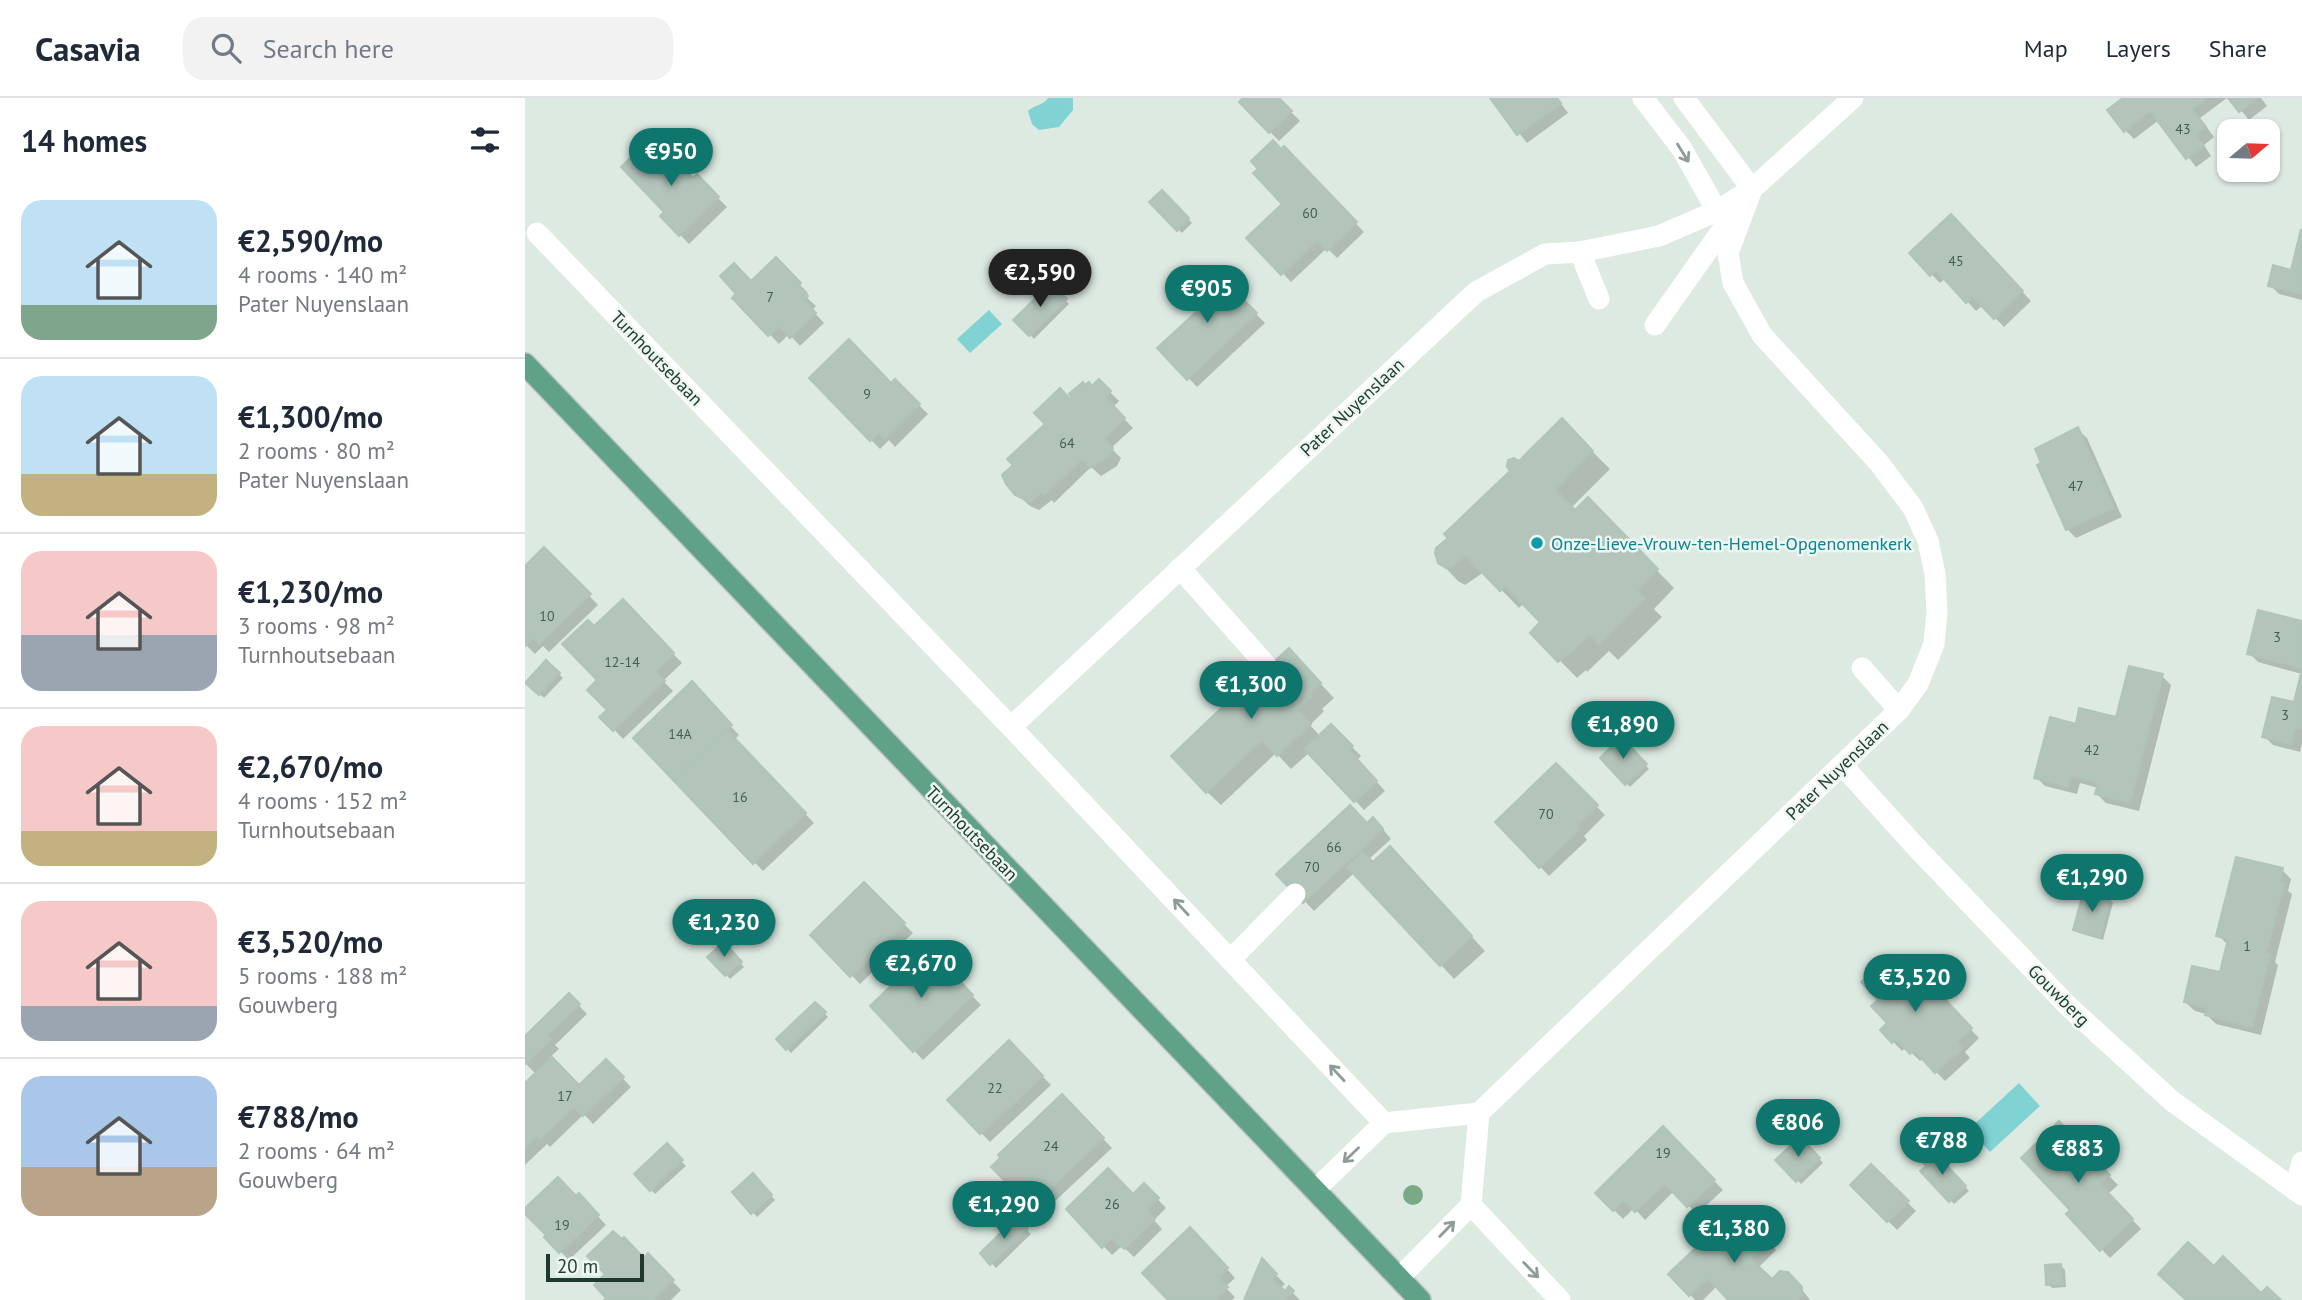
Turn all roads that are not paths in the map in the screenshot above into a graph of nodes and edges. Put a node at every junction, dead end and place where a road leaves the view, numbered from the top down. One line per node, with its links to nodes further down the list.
1 (1643, 98): 5 (street, one-way to 5)
2 (1684, 98): 4 (street)
3 (1853, 98): 4 (street, Pater Nuyenslaan)
4 (1752, 189): 5 (street, Pater Nuyenslaan); 9 (street); 14 (street, Pater Nuyenslaan)
5 (1717, 212): 7 (street, Pater Nuyenslaan)
6 (537, 233): 15 (street, Turnhoutsebaan)
7 (1580, 252): 8 (street); 11 (street, Pater Nuyenslaan)
8 (1599, 299)
9 (1655, 325)
10 (525, 364): 22 (main road, Turnhoutsebaan)
11 (1180, 568): 12 (street); 15 (street, Pater Nuyenslaan)
12 (1266, 665)
13 (1862, 668): 14 (street)
14 (1899, 710): 16 (street, Pater Nuyenslaan)
15 (1011, 727): 18 (street, Turnhoutsebaan, one-way to 15)
16 (1842, 765): 19 (street, Pater Nuyenslaan); 23 (street, Gouwberg)
17 (1295, 894): 18 (street)
18 (1230, 960): 20 (street, Turnhoutsebaan, one-way to 18)
19 (1479, 1113): 20 (street); 24 (street)
20 (1384, 1122): 22 (street, one-way to 22)
21 (2302, 1162): 23 (street)
22 (1315, 1190): 25 (main road, Turnhoutsebaan)
23 (2298, 1193)
24 (1471, 1205): 25 (street, one-way to 24); 27 (street, one-way to 27)
25 (1399, 1279): 26 (main road, Turnhoutsebaan)
26 (1420, 1300)
27 (1560, 1300)

